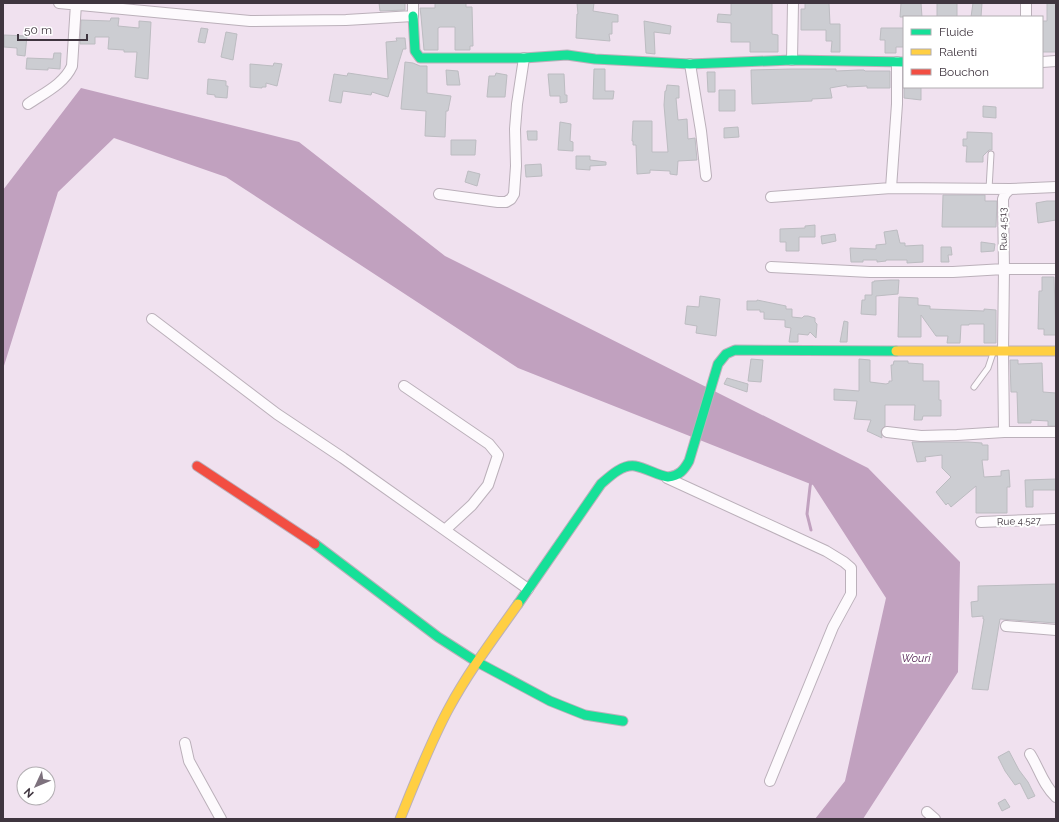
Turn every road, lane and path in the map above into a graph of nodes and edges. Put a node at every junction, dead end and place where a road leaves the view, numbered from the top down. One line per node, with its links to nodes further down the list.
1 (59, 3): 5 (street)
2 (413, 3): 6 (street)
3 (793, 3): 9 (street)
4 (1026, 3): 7 (street)
5 (76, 4): 6 (street); 14 (street)
6 (413, 16): 8 (street)
7 (1026, 16)
8 (524, 58): 13 (street); 21 (street)
9 (792, 60): 11 (street); 13 (street)
10 (1056, 61): 12 (street)
11 (901, 62): 18 (street)
12 (1043, 62)
13 (690, 64): 16 (street)
14 (28, 104)
15 (991, 154): 19 (lane)
16 (706, 176)
17 (1056, 187): 20 (street)
18 (891, 188): 19 (street); 22 (street)
19 (989, 188): 20 (street)
20 (1010, 190): 24 (street, Rue 4.513)
21 (439, 194)
22 (771, 197)
23 (772, 267): 24 (street)
24 (1004, 269): 25 (street); 28 (street, Rue 4.513)
25 (1056, 269)
26 (152, 319): 38 (street)
27 (1056, 351): 28 (street)
28 (998, 352): 30 (lane); 32 (street, Rue 4.513); 35 (street)
29 (404, 386): 38 (street)
30 (974, 387)
31 (886, 432): 32 (street)
32 (1004, 432): 33 (street)
33 (1056, 432)
34 (197, 466): 42 (street)
35 (667, 478): 39 (street); 46 (street)
36 (1056, 519): 37 (street, Rue 4.527)
37 (981, 522)
38 (446, 529): 39 (street)
39 (528, 589): 42 (street)
40 (1006, 626): 41 (street)
41 (1056, 630)
42 (477, 662): 43 (street); 50 (street)
43 (623, 721)
44 (185, 743): 49 (street)
45 (1030, 754): 47 (street)
46 (770, 781)
47 (1056, 797)
48 (927, 812): 51 (street)
49 (221, 819)
50 (400, 819)
51 (935, 819)

